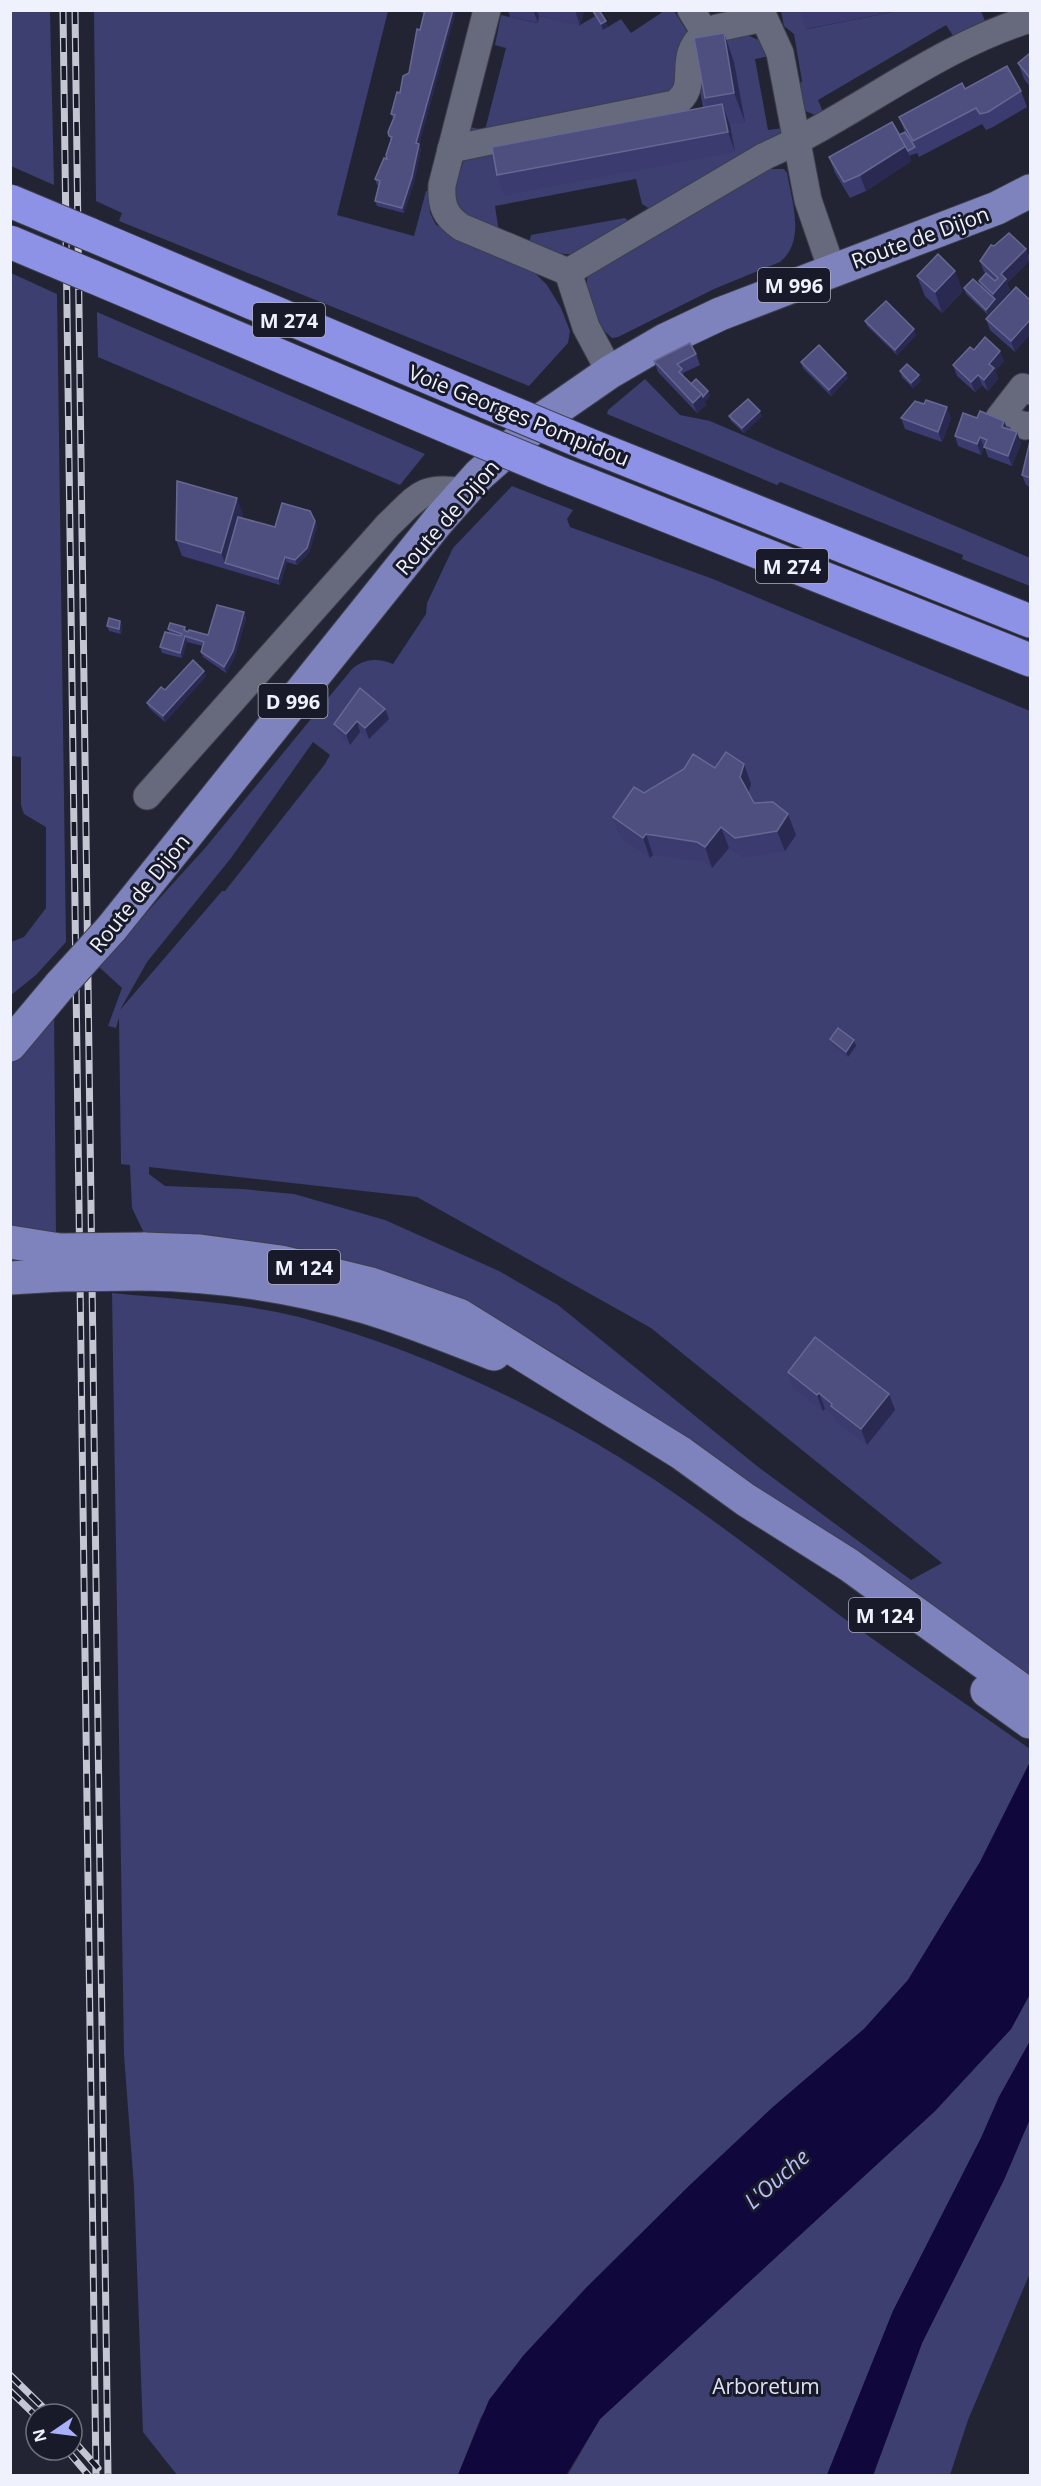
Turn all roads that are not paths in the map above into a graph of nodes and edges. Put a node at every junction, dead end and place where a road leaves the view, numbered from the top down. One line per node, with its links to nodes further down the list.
1 (487, 10): 7 (street)
2 (691, 10): 5 (street)
3 (764, 14): 5 (street); 6 (street)
4 (1030, 19): 6 (street)
5 (705, 33): 7 (street)
6 (795, 143): 11 (street); 12 (street)
7 (451, 150): 12 (street)
8 (1030, 191): 11 (main road, Route de Dijon / M 996)
9 (10, 201): 18 (highway, Voie Georges Pompidou / M 274, bridge)
10 (10, 242): 19 (highway, Voie Georges Pompidou / M 274, bridge)
11 (832, 270): 13 (main road, Route de Dijon / M 996)
12 (567, 272): 13 (street)
13 (610, 372): 15 (main road, Route de Dijon / M 996)
14 (1030, 391): 16 (street)
15 (568, 400): 17 (main road, Route de Dijon / D 996)
16 (1030, 425)
17 (463, 492): 20 (street); 21 (main road, Route de Dijon / D 996, bridge)
18 (1030, 621)
19 (1030, 660)
20 (147, 796)
21 (61, 984): 22 (main road, Route de Dijon); 23 (main road, Route de Dijon)
22 (10, 1023)
23 (10, 1045)
24 (10, 1242): 26 (main road, M 124)
25 (10, 1256): 26 (main road, M 124)
26 (60, 1262): 27 (main road, M 124); 28 (main road, M 124, bridge)
27 (10, 1278)
28 (746, 1500): 29 (main road, M 124); 30 (main road, M 124)
29 (1030, 1695)
30 (1030, 1722)

